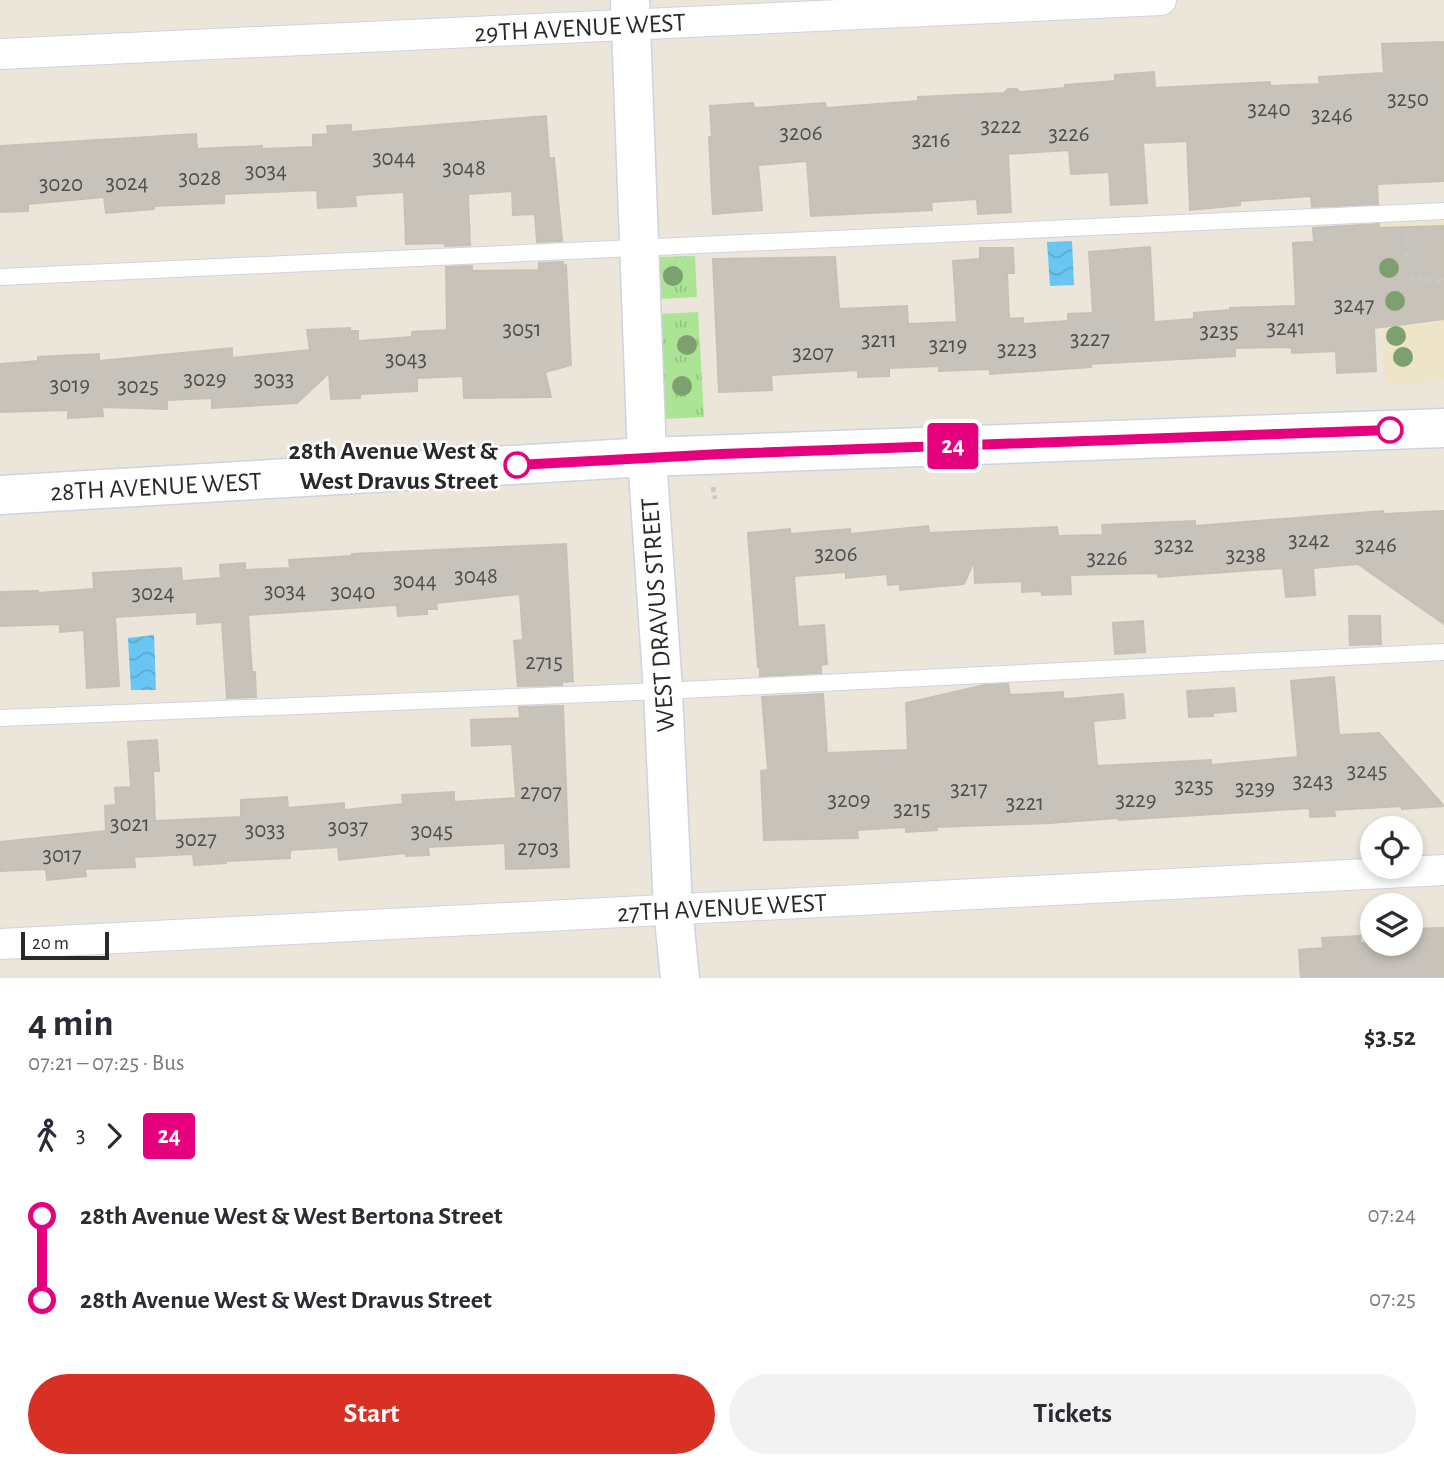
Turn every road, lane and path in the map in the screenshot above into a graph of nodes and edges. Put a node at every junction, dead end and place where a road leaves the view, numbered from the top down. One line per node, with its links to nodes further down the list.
1 (1161, 0): 2 (street, 29TH AVENUE WEST)
2 (631, 12): 3 (street, 29TH AVENUE WEST); 5 (street, WEST DRAVUS STREET)
3 (0, 54)
4 (1444, 211): 5 (lane)
5 (639, 249): 7 (lane); 10 (street, WEST DRAVUS STREET)
6 (1410, 276): 8 (path)
7 (0, 277)
8 (1444, 279)
9 (1444, 428): 10 (street, 28TH AVENUE WEST)
10 (647, 457): 11 (street, 28TH AVENUE WEST); 13 (street, WEST DRAVUS STREET)
11 (0, 495)
12 (1444, 652): 13 (lane)
13 (663, 691): 14 (lane); 16 (street, WEST DRAVUS STREET)
14 (0, 718)
15 (1444, 870): 16 (street, 27TH AVENUE WEST)
16 (673, 909): 17 (street, 27TH AVENUE WEST); 18 (street, WEST DRAVUS STREET)
17 (0, 944)
18 (680, 978)

